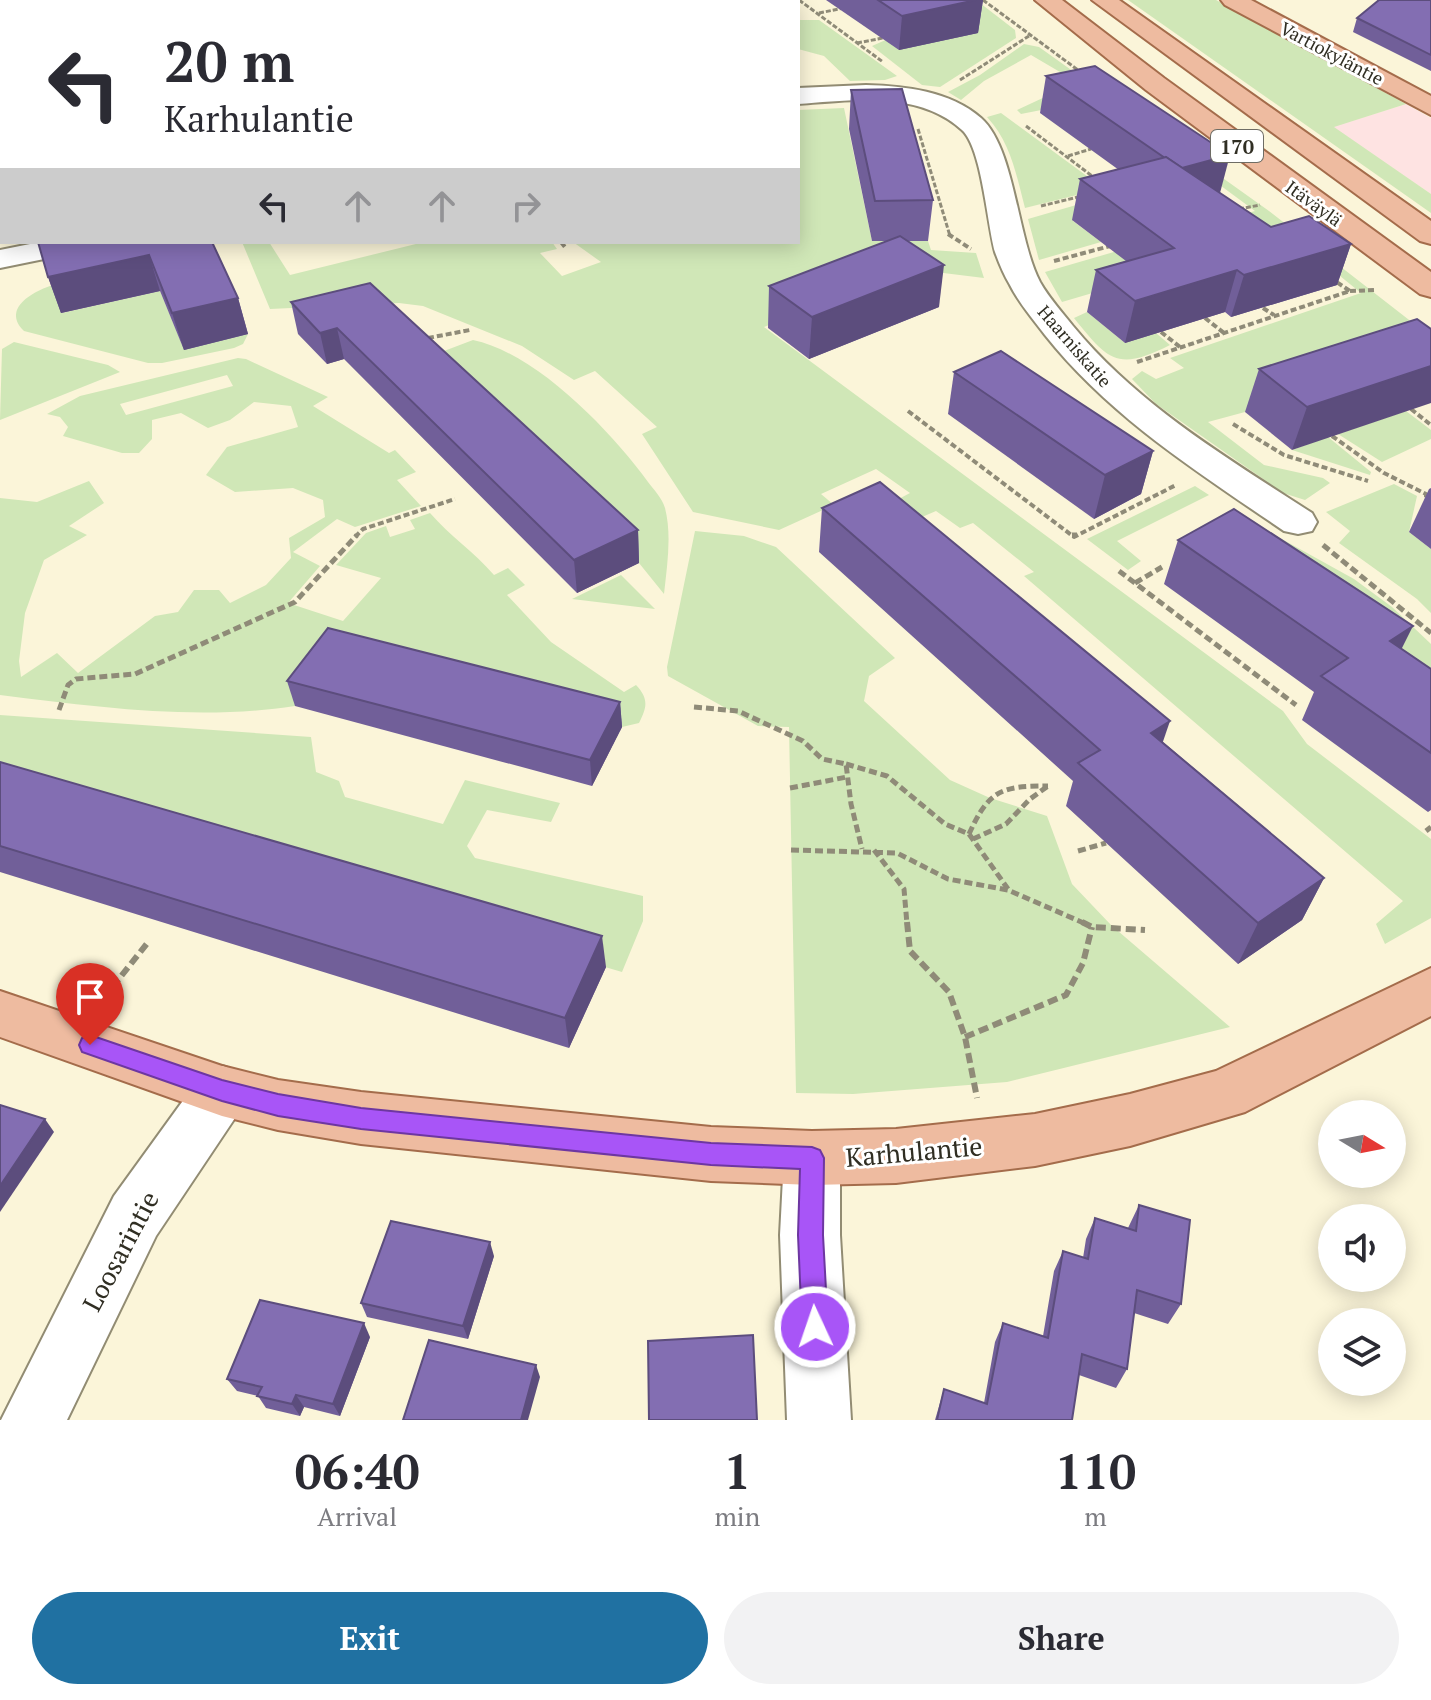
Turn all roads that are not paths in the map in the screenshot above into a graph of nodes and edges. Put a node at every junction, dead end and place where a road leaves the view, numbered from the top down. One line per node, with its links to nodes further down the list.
1 (1047, 0): 9 (main road, Itäväylä / 170)
2 (1104, 0): 6 (main road, Itäväylä / 170)
3 (1233, 0): 5 (main road, Vartiokyläntie)
4 (800, 96): 10 (street, Haarniskatie)
5 (1431, 107)
6 (1431, 235)
7 (77, 244): 8 (street)
8 (0, 259)
9 (1431, 287)
10 (1298, 522)
11 (1431, 991): 14 (main road, Karhulantie)
12 (0, 1014): 13 (main road, Karhulantie)
13 (222, 1091): 14 (main road, Karhulantie); 15 (street, Loosarintie)
14 (812, 1158): 16 (street)
15 (33, 1420)
16 (819, 1420)

